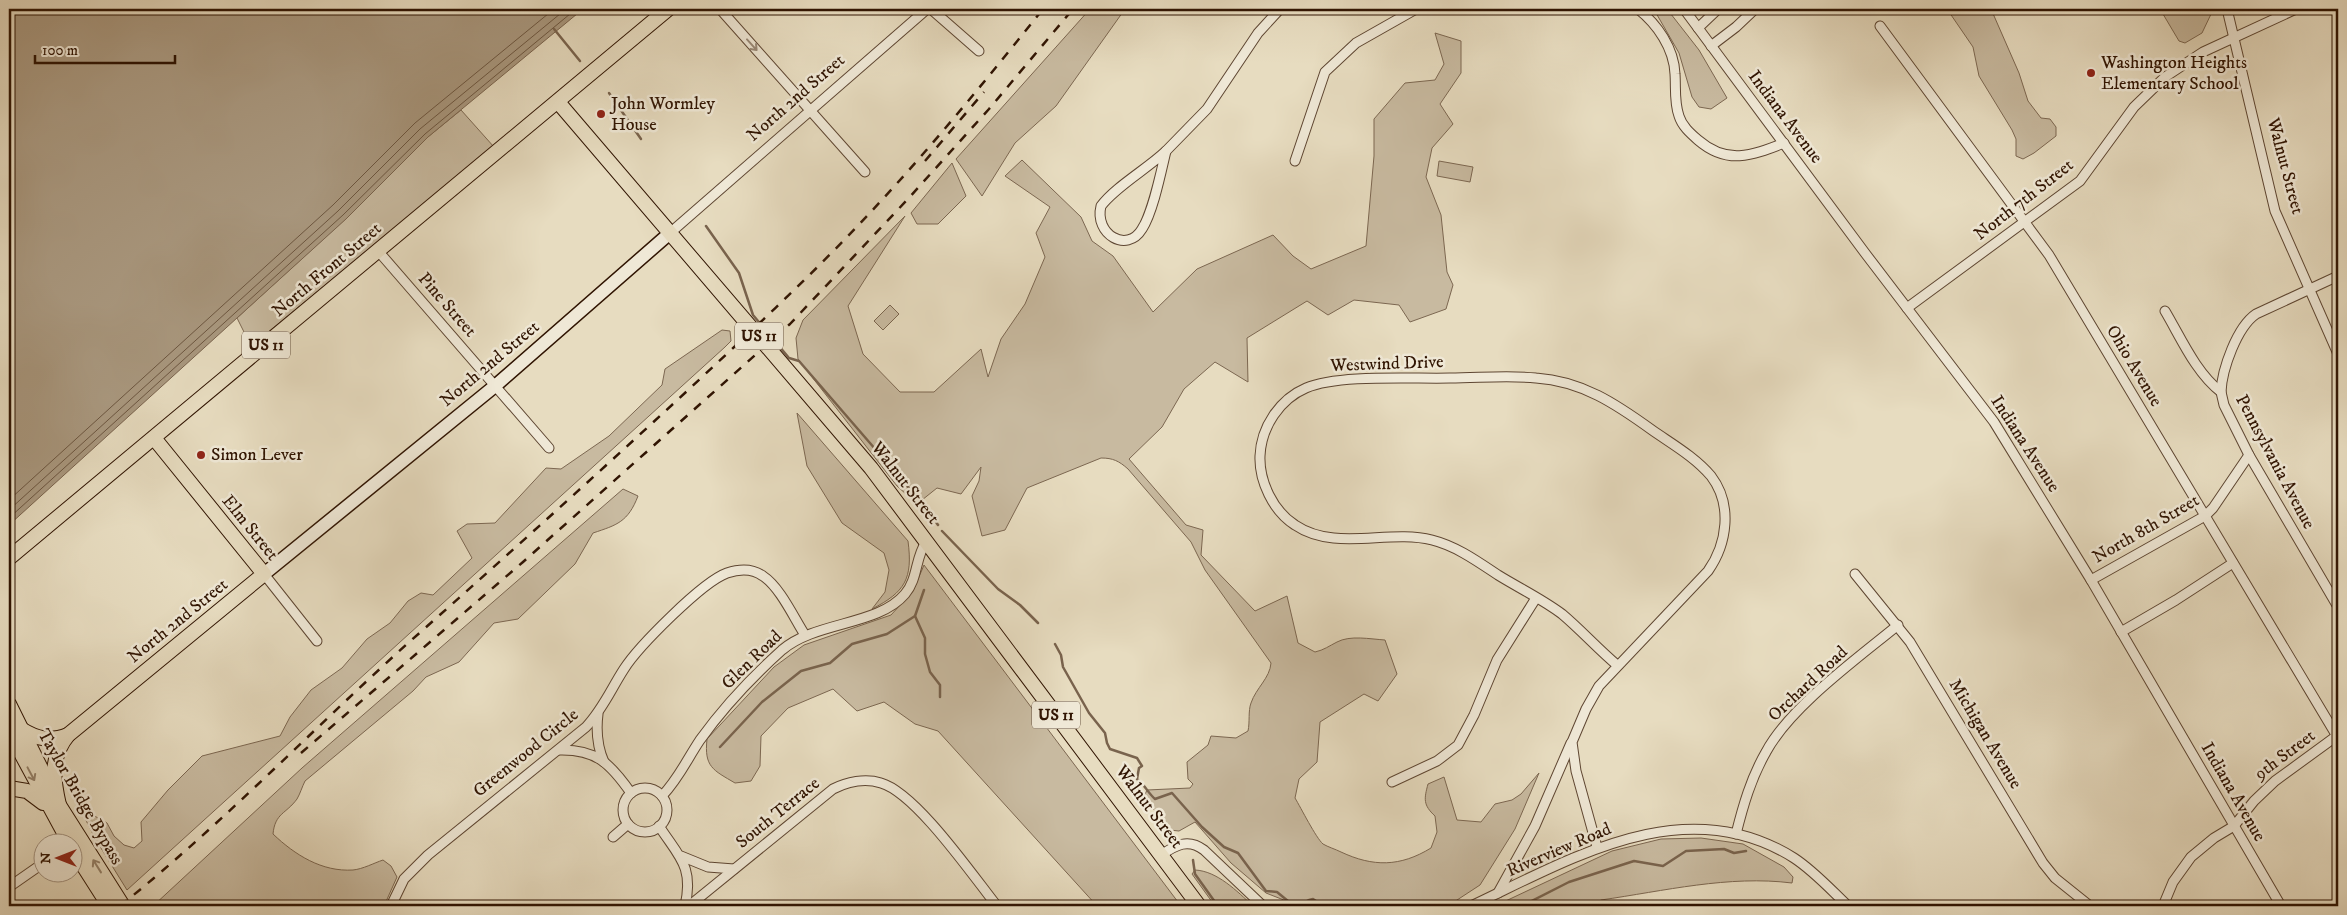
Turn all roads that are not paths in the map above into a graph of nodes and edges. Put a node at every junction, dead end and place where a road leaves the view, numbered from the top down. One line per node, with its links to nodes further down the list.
1 (668, 9): 18 (main road, North Front Street)
2 (720, 9): 19 (street, one-way to 19)
3 (927, 9): 19 (street, North 2nd Street)
4 (931, 9): 17 (street)
5 (1280, 9): 21 (street)
6 (1416, 9): 22 (street)
7 (1638, 9): 20 (street)
8 (1684, 9): 14 (street, Indiana Avenue)
9 (1718, 9): 14 (street)
10 (1755, 9): 16 (street)
11 (2227, 9): 15 (street, Walnut Street)
12 (2296, 9): 15 (street, North 7th Street)
13 (1880, 26): 24 (street, Ohio Avenue)
14 (1698, 28): 16 (street, Indiana Avenue)
15 (2233, 37): 24 (street, North 7th Street); 28 (street, Walnut Street)
16 (1711, 46): 20 (street, Indiana Avenue)
17 (979, 51)
18 (558, 102): 25 (main road, Walnut Street / US 11); 26 (main road, North Front Street / US 11)
19 (810, 111): 23 (street); 25 (street, North 2nd Street)
20 (1784, 143): 29 (street, Indiana Avenue)
21 (1166, 151): 21 (street)
22 (1295, 162)
23 (866, 172)
24 (2026, 221): 29 (street, North 7th Street); 37 (street, Ohio Avenue)
25 (670, 233): 32 (street, North 2nd Street); 38 (main road, Walnut Street / US 11)
26 (379, 252): 32 (street, Pine Street); 34 (main road, North Front Street / US 11)
27 (2338, 276): 28 (street)
28 (2310, 288): 31 (street, Walnut Street); 33 (street)
29 (1908, 308): 43 (street, Indiana Avenue)
30 (2165, 311): 33 (street, Pennsylvania Avenue)
31 (2338, 354)
32 (495, 386): 35 (street, Pine Street); 41 (street, North 2nd Street)
33 (2221, 392): 36 (street, Pennsylvania Avenue)
34 (154, 438): 39 (main road, North Front Street / US 11); 41 (main road, Elm Street)
35 (550, 448)
36 (2249, 456): 37 (street, North 8th Street); 45 (street, Pennsylvania Avenue)
37 (2205, 516): 40 (street, Ohio Avenue); 43 (street, North 8th Street)
38 (926, 542): 48 (street, Glen Road); 71 (main road, Walnut Street / US 11)
39 (9, 558)
40 (2233, 563): 47 (street); 55 (street, Ohio Avenue)
41 (264, 574): 49 (street, Elm Street); 54 (main road, North 2nd Street)
42 (1855, 574): 46 (street, Michigan Avenue)
43 (2091, 580): 47 (street, Indiana Avenue)
44 (1536, 598): 50 (street, Westwind Drive); 50 (street, Westwind Drive); 59 (street)
45 (2338, 607)
46 (1898, 625): 68 (street, Orchard Road); 88 (street, Michigan Avenue)
47 (2121, 632): 66 (street, Indiana Avenue)
48 (805, 635): 52 (street, Greenwood Circle); 62 (street, Glen Road)
49 (317, 641)
50 (1617, 665): 56 (street, Westwind Drive)
51 (9, 704): 53 (main road, Taylor Bridge Bypass)
52 (598, 713): 57 (street, Greenwood Circle); 58 (street)
53 (15, 730): 54 (main road); 63 (main road, Taylor Bridge Bypass)
54 (68, 735): 63 (main road)
55 (2338, 736): 66 (street, 9th Street)
56 (1572, 742): 70 (street); 77 (street, Westwind Drive)
57 (558, 750): 58 (street); 80 (street, Greenwood Circle)
58 (604, 762): 61 (street)
59 (1392, 782)
60 (9, 788): 63 (main road)
61 (631, 793): 62 (street); 64 (street)
62 (662, 796): 65 (street)
63 (55, 807): 67 (main road, Taylor Bridge Bypass); 79 (main road, Taylor Bridge Bypass, one-way to 63)
64 (628, 824): 65 (street); 69 (street)
65 (659, 826): 72 (street)
66 (2234, 826): 89 (street); 90 (street, Indiana Avenue)
67 (65, 832)
68 (1736, 834): 70 (street, Riverview Road); 87 (street, Riverview Road)
69 (613, 837)
70 (1597, 847): 77 (street, Riverview Road)
71 (1161, 855): 84 (main road, Walnut Street / US 11); 85 (street)
72 (681, 856): 74 (street); 81 (street)
73 (82, 863): 78 (main road, Taylor Bridge Bypass)
74 (734, 869): 82 (street, South Terrace); 83 (street, South Terrace)
75 (32, 871): 76 (street)
76 (9, 887)
77 (1498, 894): 86 (street, Riverview Road)
78 (110, 906)
79 (123, 906)
80 (391, 906)
81 (685, 906)
82 (689, 906)
83 (997, 906)
84 (1199, 906)
85 (1263, 906)
86 (1471, 906)
87 (1848, 906)
88 (2090, 906)
89 (2163, 906)
90 (2281, 906)

